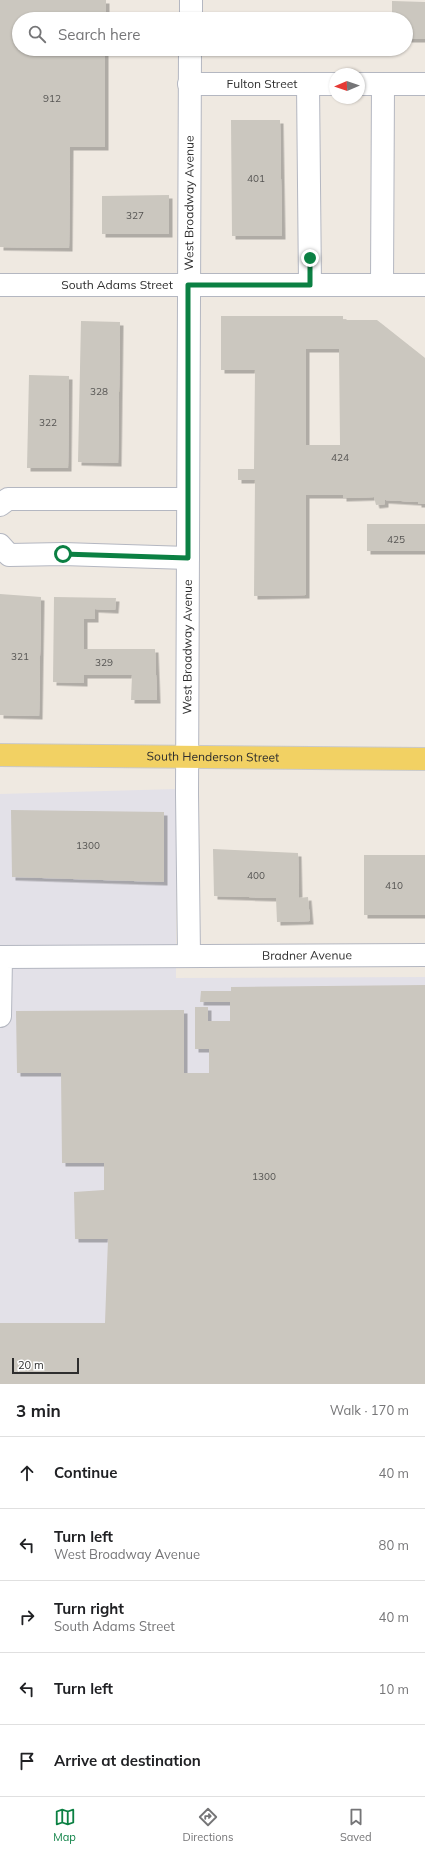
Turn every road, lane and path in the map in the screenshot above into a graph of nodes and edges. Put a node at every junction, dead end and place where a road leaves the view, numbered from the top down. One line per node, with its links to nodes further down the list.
1 (191, 0): 2 (street)
2 (191, 12)
3 (190, 56): 4 (street, West Broadway Avenue)
4 (189, 84): 5 (street, Fulton Street); 11 (street, West Broadway Avenue)
5 (308, 84): 6 (street, Fulton Street); 12 (street)
6 (329, 84)
7 (365, 84): 8 (street)
8 (383, 84): 9 (street); 13 (street)
9 (425, 84)
10 (0, 285): 11 (street, South Adams Street)
11 (188, 285): 12 (street, South Adams Street); 15 (street, West Broadway Avenue)
12 (310, 285): 13 (street, South Adams Street)
13 (382, 285): 14 (street, South Adams Street)
14 (425, 285)
15 (188, 499): 16 (street); 18 (street, West Broadway Avenue)
16 (0, 505)
17 (0, 545): 18 (street)
18 (188, 558): 20 (street, West Broadway Avenue)
19 (0, 755): 20 (main road, South Henderson Street)
20 (187, 758): 21 (main road, South Henderson Street); 23 (street, West Broadway Avenue)
21 (425, 759)
22 (425, 955): 23 (street, Bradner Avenue)
23 (189, 956): 24 (street, Bradner Avenue)
24 (0, 1016)

